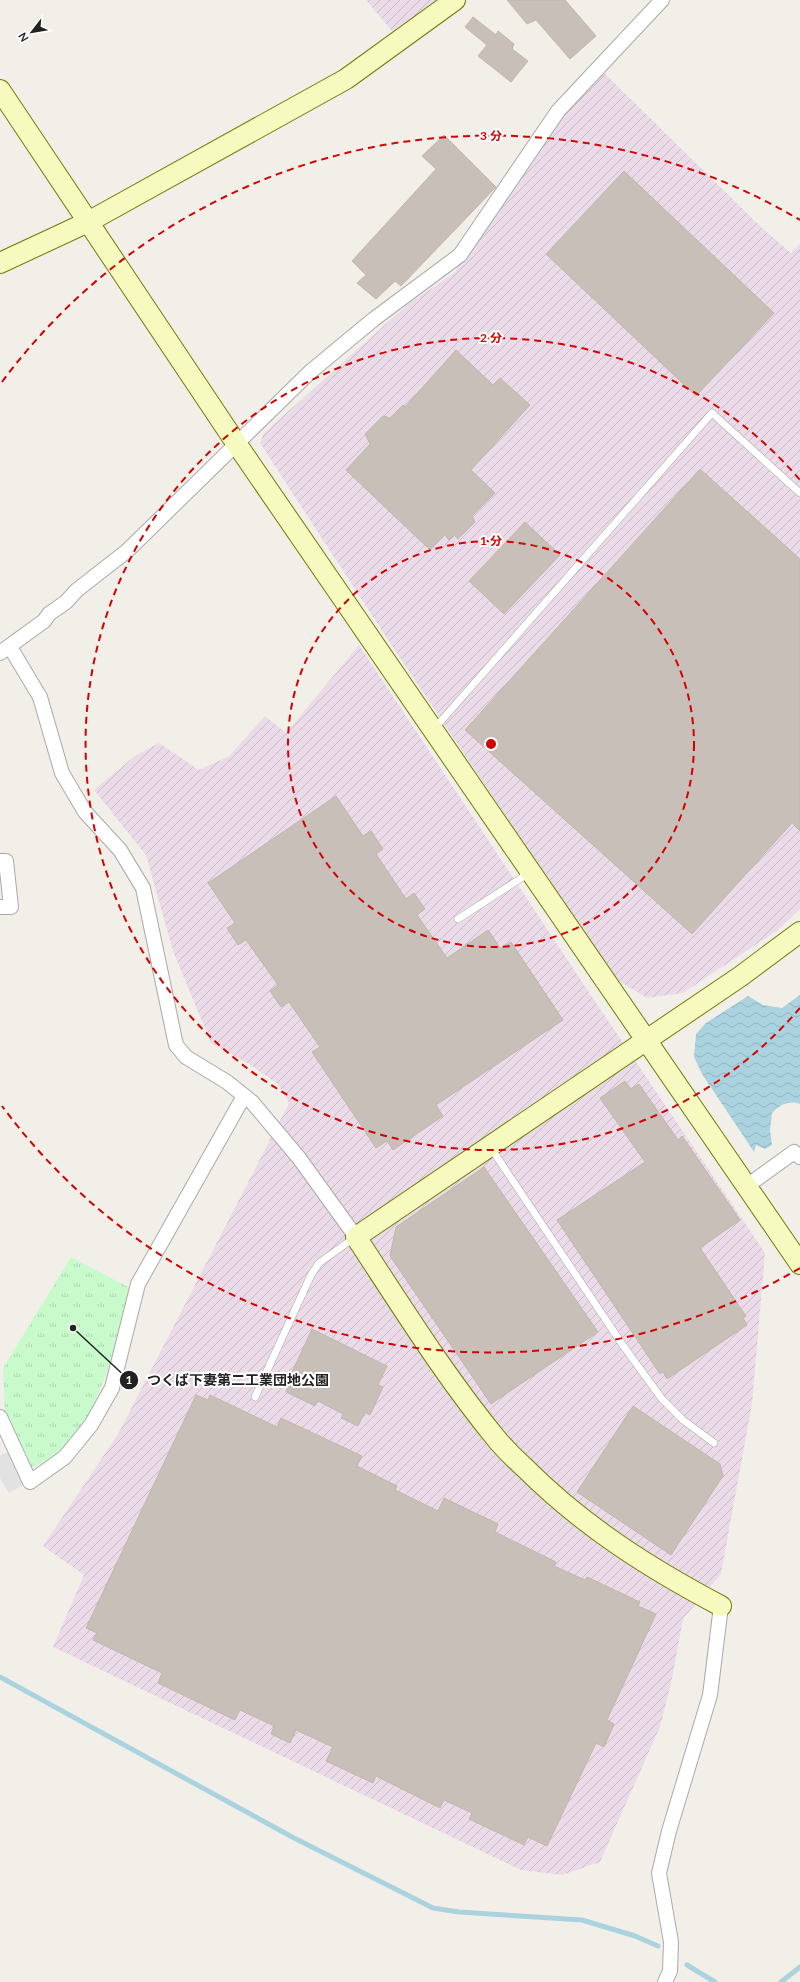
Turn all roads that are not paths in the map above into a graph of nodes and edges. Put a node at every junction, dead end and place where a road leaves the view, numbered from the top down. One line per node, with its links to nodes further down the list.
1 (455, 0): 4 (street)
2 (662, 0): 6 (street)
3 (0, 90): 4 (street)
4 (88, 222): 5 (street); 6 (street)
5 (0, 263)
6 (236, 442): 8 (street); 9 (street)
7 (800, 493): 9 (lane)
8 (5, 650): 16 (street)
9 (433, 729): 11 (street)
10 (0, 861): 12 (street)
11 (531, 872): 13 (lane); 15 (street)
12 (0, 907)
13 (458, 919)
14 (800, 932): 15 (street)
15 (647, 1040): 17 (street); 19 (street)
16 (244, 1096): 20 (street); 23 (street)
17 (490, 1146): 20 (street); 24 (lane)
18 (800, 1156): 19 (street)
19 (747, 1186): 21 (street)
20 (356, 1237): 22 (lane); 25 (street)
21 (800, 1264)
22 (255, 1397)
23 (0, 1417)
24 (714, 1443)
25 (721, 1606): 26 (street)
26 (666, 1982)

